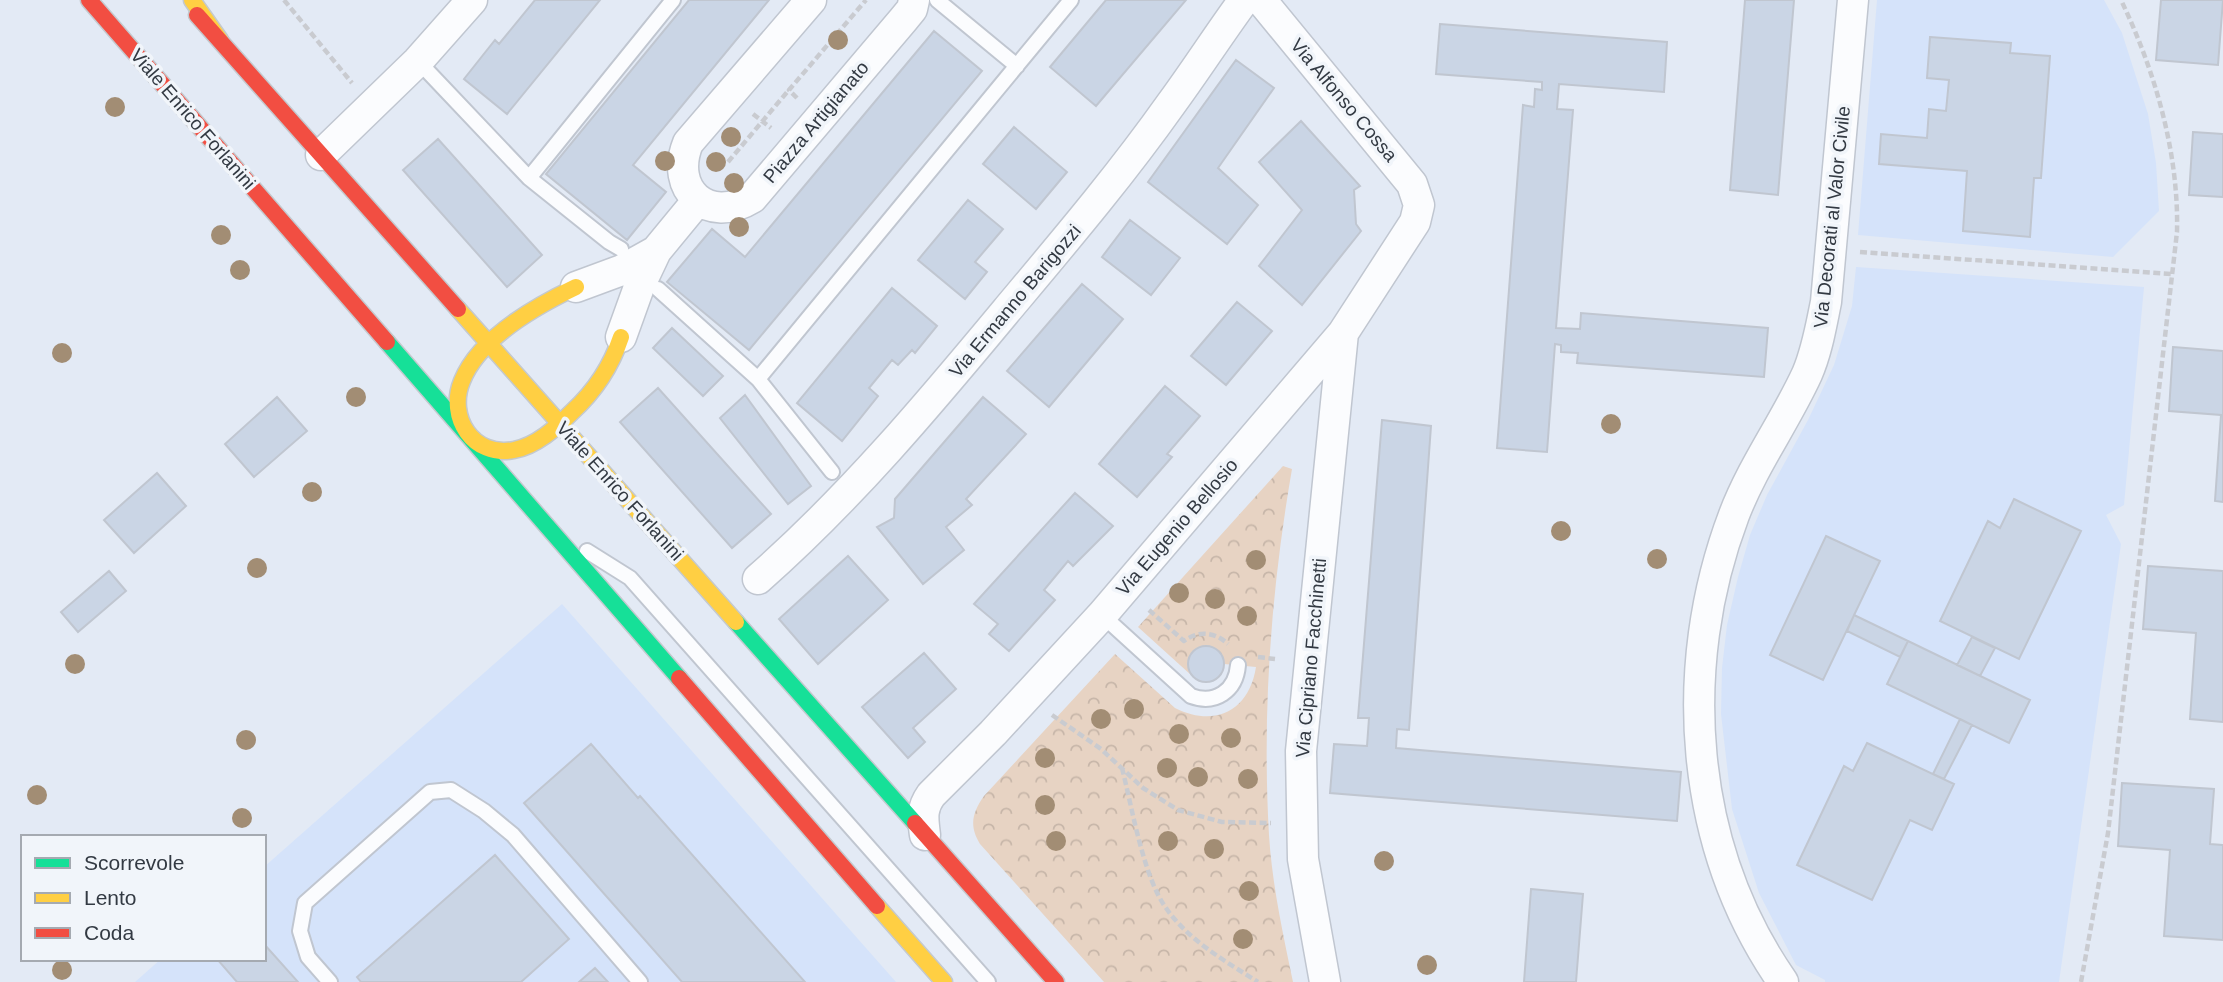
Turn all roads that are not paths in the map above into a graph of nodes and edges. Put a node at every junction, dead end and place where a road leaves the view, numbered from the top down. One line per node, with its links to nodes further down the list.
1 (89, 0): 29 (main road, Viale Enrico Forlanini)
2 (184, 0): 13 (main road, Viale Enrico Forlanini)
3 (193, 0): 13 (main road)
4 (472, 0): 14 (street)
5 (673, 0): 17 (lane)
6 (811, 0): 18 (street)
7 (914, 0): 18 (street, Piazza Artigianato)
8 (937, 0): 15 (lane)
9 (1071, 0): 15 (lane)
10 (1244, 0): 32 (street, Via Ermanno Barigozzi)
11 (1261, 0): 19 (street, Via Alfonso Cossa)
12 (1853, 0): 42 (street, Via Decorati al Valor Civile)
13 (220, 40): 16 (main road, Viale Enrico Forlanini)
14 (418, 61): 16 (street); 17 (lane)
15 (1017, 66): 27 (lane)
16 (321, 155): 26 (main road, Viale Enrico Forlanini)
17 (529, 178): 20 (lane)
18 (698, 200): 21 (street)
19 (1419, 205): 24 (street, Via Eugenio Bellosio)
20 (621, 249)
21 (656, 251): 22 (street); 25 (street)
22 (576, 287): 25 (street); 26 (main road)
23 (658, 289): 27 (lane)
24 (1343, 333): 33 (street, Via Eugenio Bellosio); 41 (street, Via Cipriano Facchinetti)
25 (621, 337): 28 (main road)
26 (490, 344): 28 (main road, Viale Enrico Forlanini); 29 (main road)
27 (758, 379): 30 (lane)
28 (561, 423): 29 (main road); 35 (main road, Viale Enrico Forlanini)
29 (468, 436): 31 (main road, Viale Enrico Forlanini)
30 (832, 472)
31 (544, 523): 38 (main road, Viale Enrico Forlanini); 39 (lane, Viale Enrico Forlanini)
32 (758, 579)
33 (1102, 615): 34 (lane); 35 (street, Via Eugenio Bellosio)
34 (1240, 659)
35 (925, 835): 40 (main road, Viale Enrico Forlanini)
36 (330, 982): 37 (lane)
37 (640, 982)
38 (944, 982)
39 (988, 982)
40 (1056, 982)
41 (1325, 982)
42 (1783, 982)

